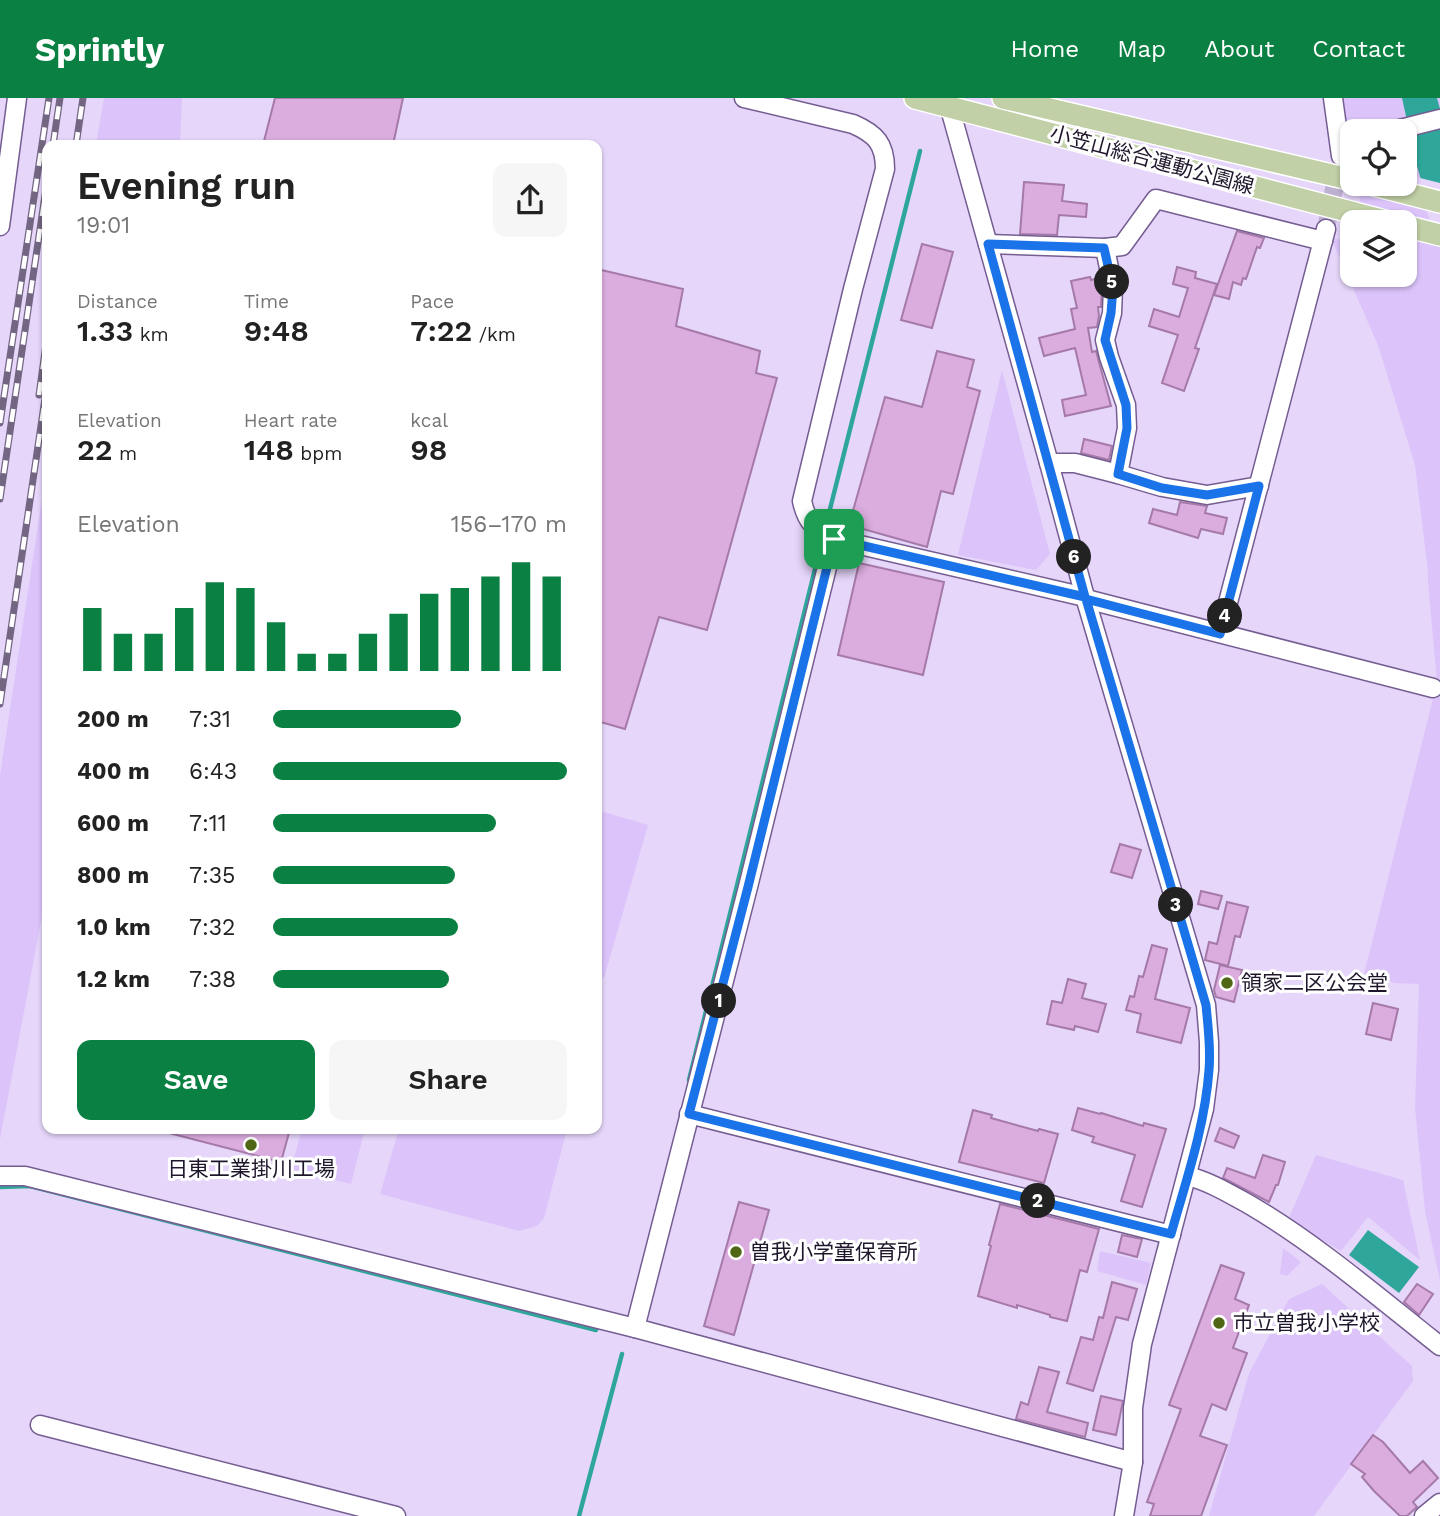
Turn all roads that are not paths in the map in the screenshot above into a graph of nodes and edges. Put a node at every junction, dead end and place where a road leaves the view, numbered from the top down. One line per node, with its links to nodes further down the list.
1 (18, 98): 14 (street)
2 (744, 98): 22 (street)
3 (915, 98): 6 (main road, 小笠山総合運動公園線)
4 (1003, 98): 10 (main road, 小笠山総合運動公園線)
5 (1334, 98): 8 (street)
6 (948, 102): 13 (main road, 小笠山総合運動公園線); 17 (street)
7 (1440, 119): 9 (street)
8 (1340, 125)
9 (1417, 125)
10 (1340, 177)
11 (1417, 196): 12 (main road)
12 (1440, 202)
13 (1343, 210)
14 (0, 226)
15 (1417, 229): 16 (main road)
16 (1440, 235)
17 (988, 244): 18 (street); 19 (street)
18 (1104, 248): 20 (street); 21 (street)
19 (1049, 463): 20 (street); 23 (street)
20 (1118, 474): 21 (street)
21 (1259, 486): 24 (street)
22 (834, 539): 23 (street); 26 (street)
23 (1085, 598): 24 (street); 27 (street)
24 (1220, 634): 25 (street)
25 (1433, 688)
26 (689, 1114): 29 (street); 30 (street)
27 (1187, 1176): 29 (street); 31 (street)
28 (0, 1177): 30 (street)
29 (1171, 1234): 33 (street)
30 (635, 1328): 33 (street)
31 (1440, 1346)
32 (40, 1425): 35 (street)
33 (1133, 1462): 37 (street)
34 (1440, 1503): 38 (street)
35 (340, 1509): 36 (street)
36 (396, 1516)
37 (1124, 1516)
38 (1424, 1516)

